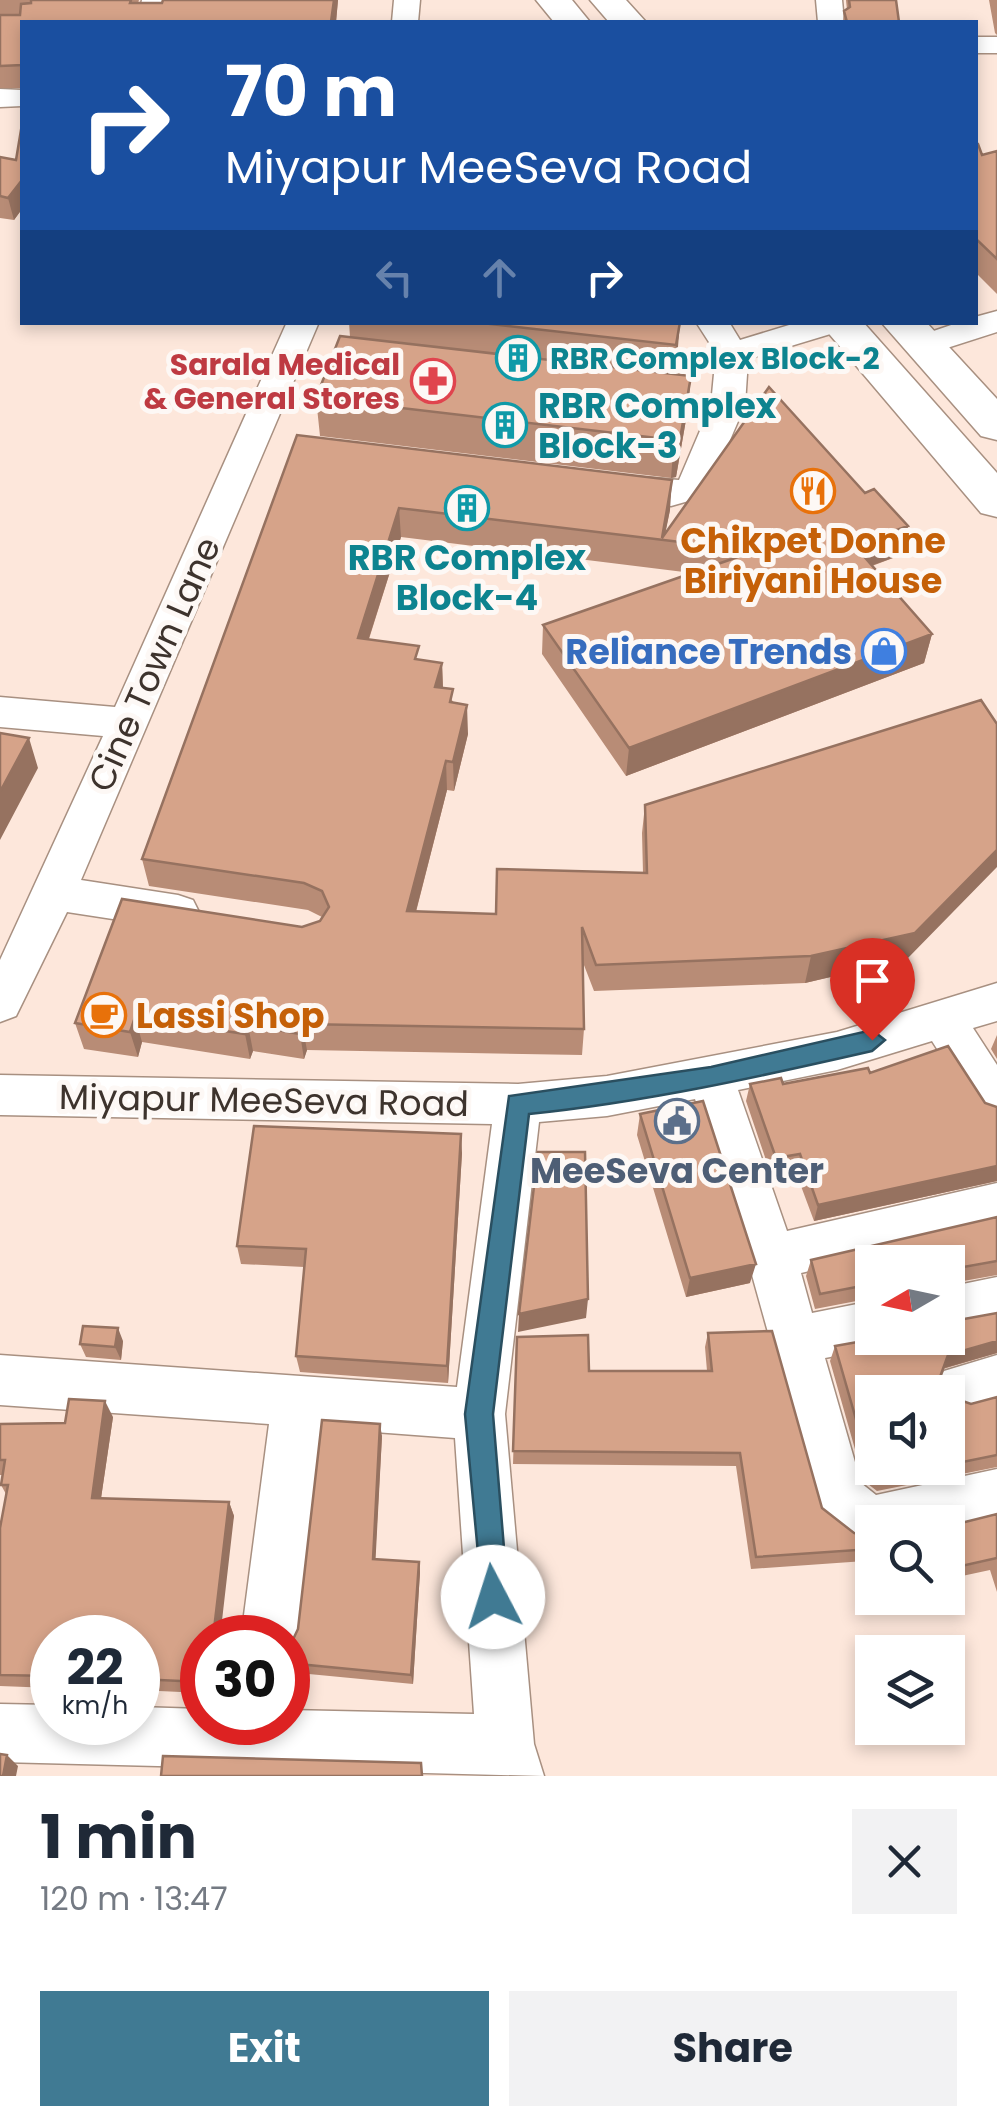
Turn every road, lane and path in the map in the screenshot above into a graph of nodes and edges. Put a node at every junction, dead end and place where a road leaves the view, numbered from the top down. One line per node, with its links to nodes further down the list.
1 (553, 0): 3 (highway)
2 (607, 0): 4 (highway)
3 (570, 20)
4 (626, 20)
5 (800, 325): 8 (street)
6 (841, 325): 18 (highway)
7 (971, 325): 9 (street)
8 (711, 332): 13 (street)
9 (912, 334): 14 (highway)
10 (296, 338): 11 (street); 15 (street, Cine Town Lane)
11 (329, 358)
12 (690, 401): 13 (street)
13 (728, 405): 17 (street)
14 (997, 426)
15 (250, 443): 16 (street); 20 (street, Cine Town Lane)
16 (288, 448)
17 (575, 482)
18 (997, 502)
19 (0, 712): 20 (street)
20 (127, 723): 21 (street, Cine Town Lane)
21 (54, 893): 22 (street); 24 (street, Cine Town Lane)
22 (210, 917)
23 (997, 1002): 25 (street, Miyapur MeeSeva Road)
24 (0, 1003)
25 (943, 1020): 26 (street, Miyapur MeeSeva Road); 29 (street)
26 (711, 1077): 28 (street, Miyapur MeeSeva Road); 31 (street)
27 (0, 1095): 28 (street, Miyapur MeeSeva Road)
28 (518, 1104): 38 (street)
29 (997, 1104)
30 (997, 1205): 31 (street)
31 (772, 1257): 35 (street)
32 (997, 1300): 33 (street)
33 (965, 1307)
34 (855, 1328): 35 (street)
35 (793, 1341): 39 (street)
36 (0, 1380): 37 (street)
37 (298, 1401): 38 (street); 40 (street)
38 (479, 1414): 44 (street)
39 (997, 1496)
40 (272, 1615)
41 (180, 1731): 42 (street)
42 (0, 1733)
43 (310, 1736): 44 (street)
44 (510, 1760)

